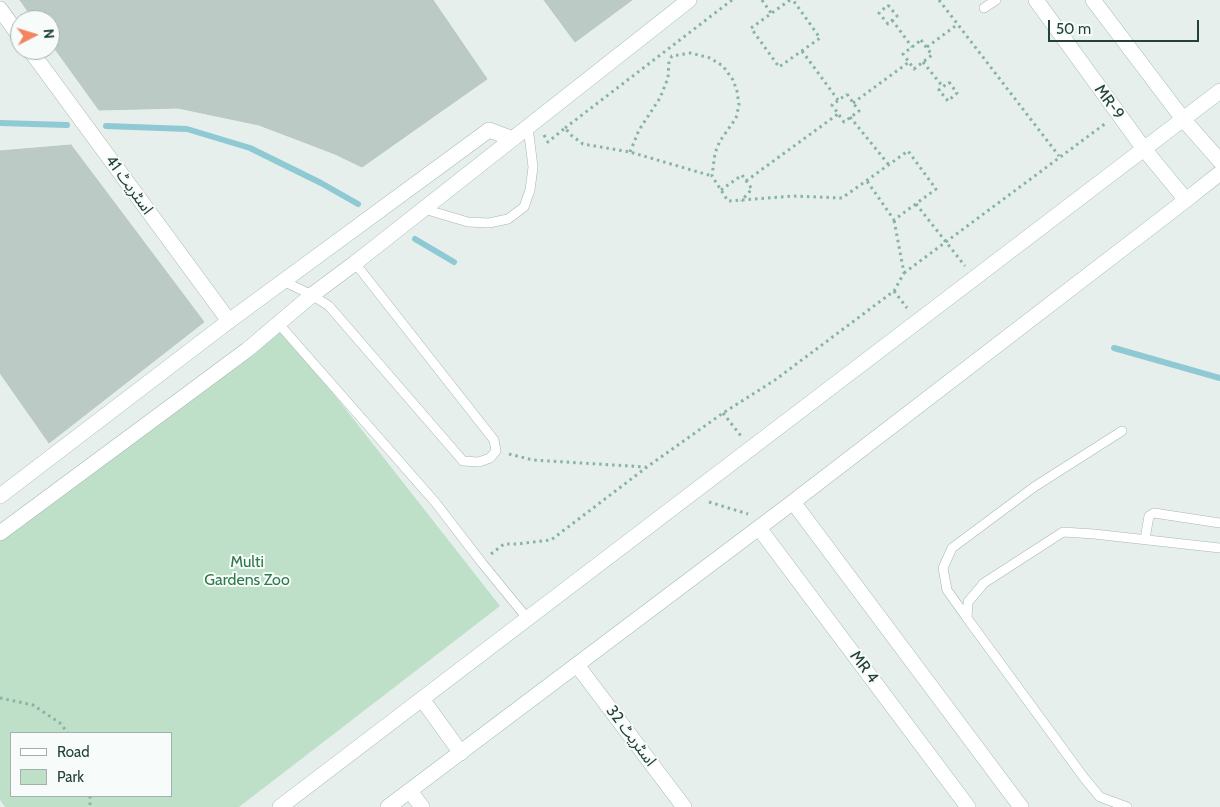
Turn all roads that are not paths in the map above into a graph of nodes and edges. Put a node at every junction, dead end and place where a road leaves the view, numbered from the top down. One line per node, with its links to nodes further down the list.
1 (689, 0): 11 (street)
2 (996, 0): 5 (lane)
3 (1036, 0): 13 (street, MR-9)
4 (1093, 0): 10 (street)
5 (984, 8)
6 (0, 9): 7 (street)
7 (10, 23)
8 (37, 60): 21 (street, اسٹریٹ 41)
9 (1220, 91): 10 (street)
10 (1183, 120): 13 (street); 14 (street)
11 (531, 124): 12 (street); 17 (lane)
12 (513, 139): 17 (street); 19 (street)
13 (1144, 149): 16 (street, MR-9); 31 (street)
14 (1220, 161)
15 (1220, 173): 16 (street)
16 (1186, 200): 25 (street)
17 (424, 210): 18 (street)
18 (355, 264): 20 (street); 20 (lane)
19 (283, 281): 20 (lane); 21 (street)
20 (312, 295): 22 (street)
21 (229, 320): 24 (street)
22 (278, 324): 28 (street); 31 (lane)
23 (1122, 431): 32 (lane)
24 (0, 496)
25 (793, 502): 27 (street); 42 (street)
26 (1220, 523): 29 (lane)
27 (763, 524): 33 (street); 41 (street, MR 4)
28 (0, 532)
29 (1145, 539): 30 (lane); 32 (lane)
30 (1220, 548)
31 (527, 618): 34 (street)
32 (966, 618): 43 (lane)
33 (577, 665): 35 (street); 40 (street, اسٹریٹ 32)
34 (422, 699): 35 (street); 37 (street)
35 (461, 752): 36 (street)
36 (410, 791): 38 (street); 39 (street)
37 (280, 807)
38 (388, 807)
39 (422, 807)
40 (684, 807)
41 (968, 807)
42 (1020, 807)
43 (1127, 807)

